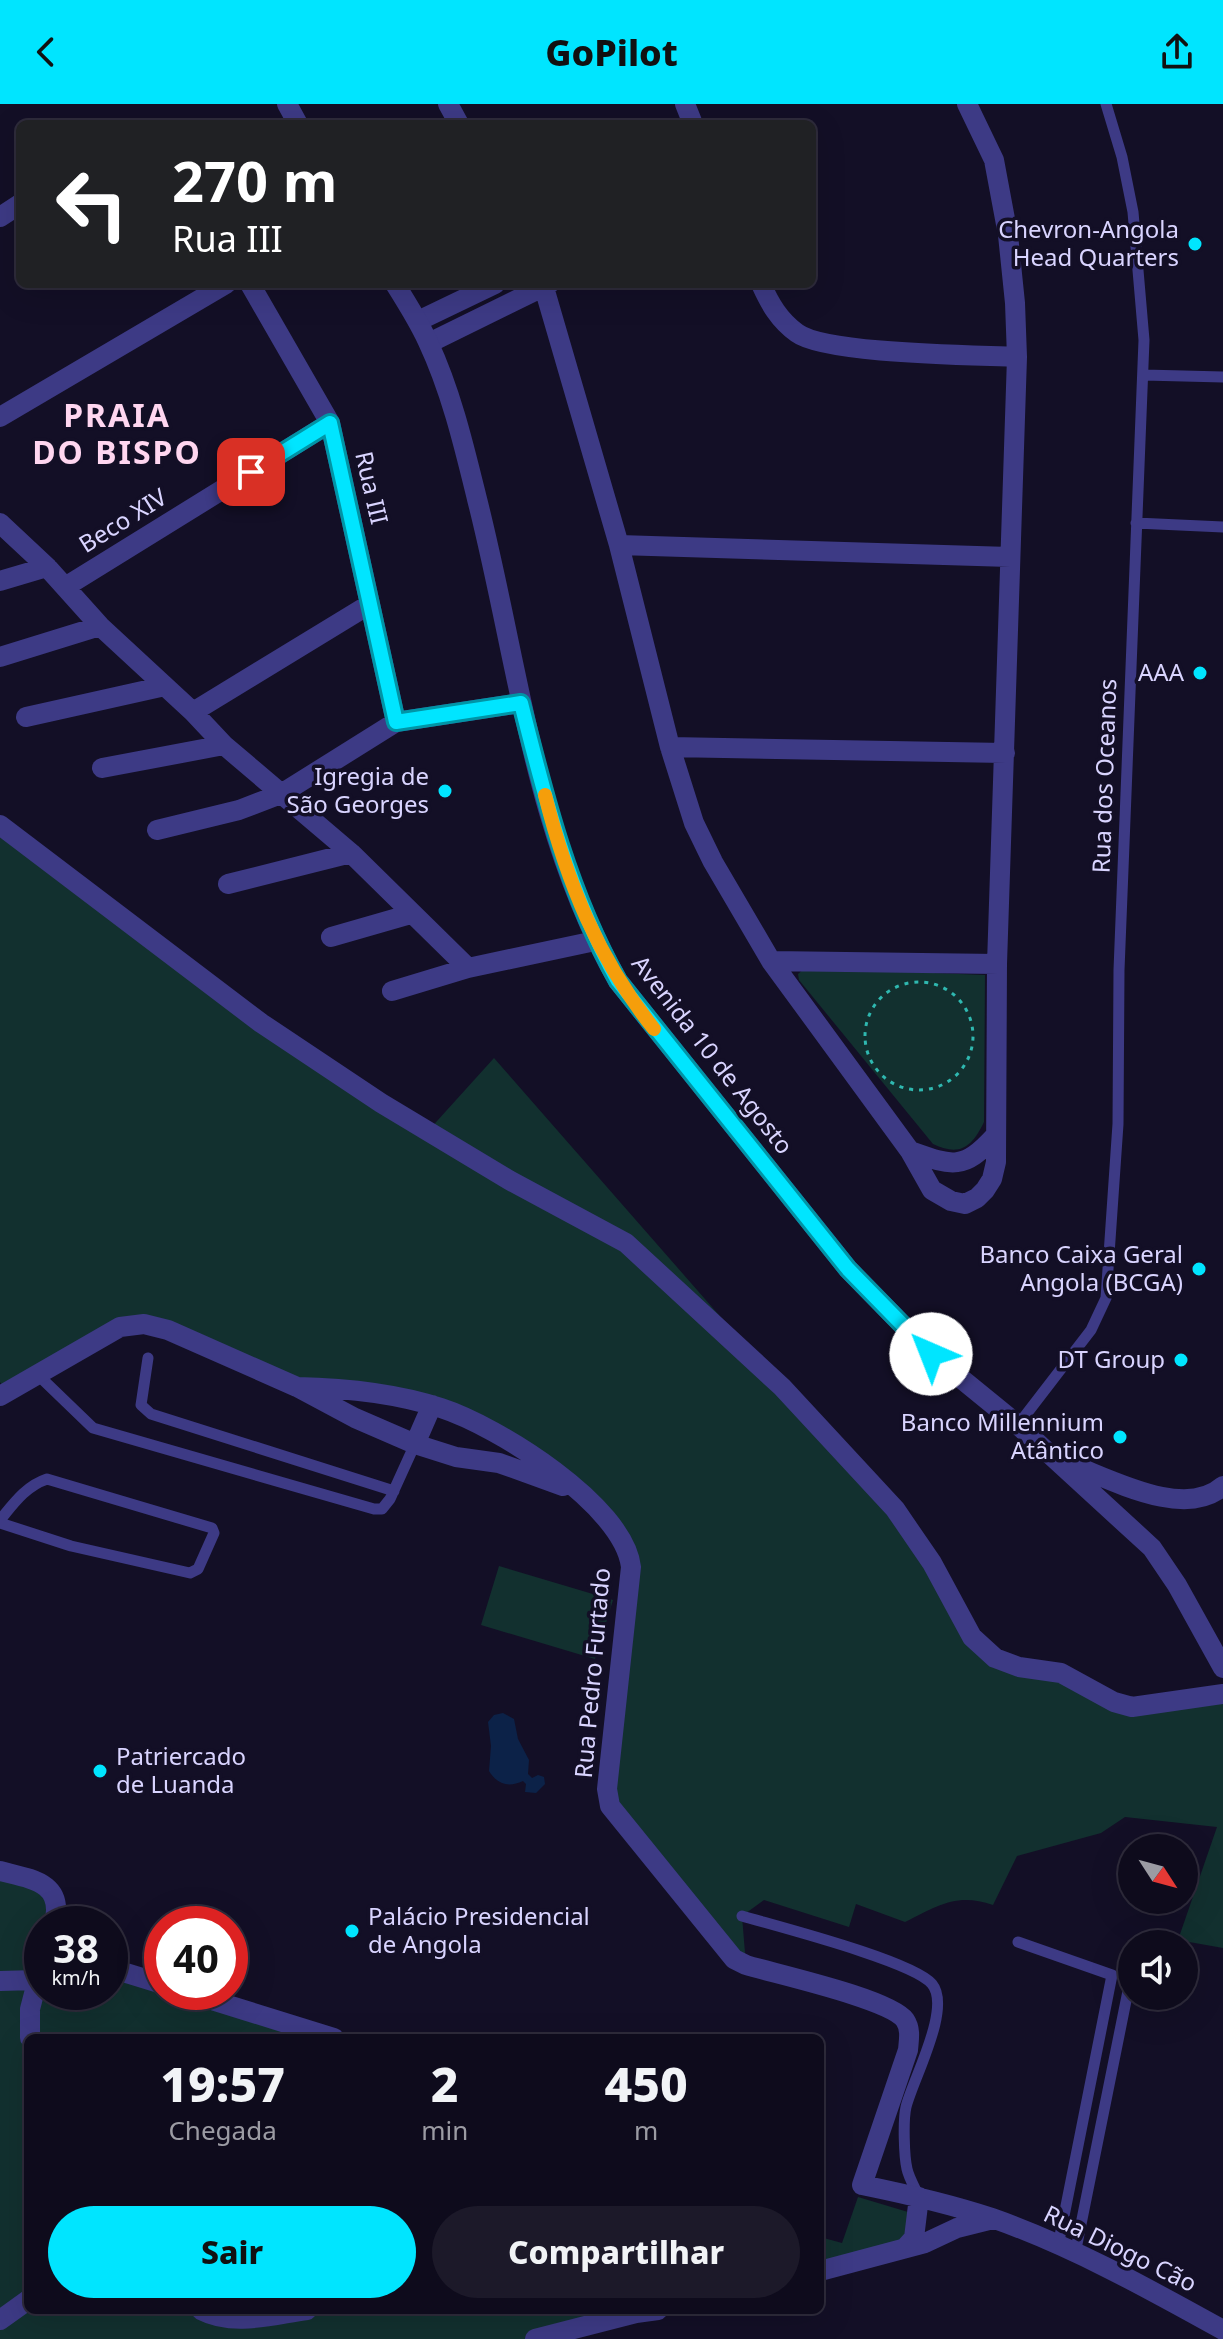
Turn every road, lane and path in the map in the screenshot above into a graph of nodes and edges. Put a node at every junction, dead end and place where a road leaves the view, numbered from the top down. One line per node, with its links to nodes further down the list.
1 (967, 104): 12 (street)
2 (1106, 104): 13 (lane, Rua dos Oceanos)
3 (219, 288): 15 (street)
4 (252, 288): 16 (street, Rua III)
5 (397, 288): 10 (street, Avenida 10 de Agosto)
6 (487, 288): 10 (street)
7 (539, 288): 11 (street)
8 (546, 288): 20 (street)
9 (763, 288): 12 (street)
10 (418, 321): 11 (street, Avenida 10 de Agosto)
11 (429, 343): 29 (street, Avenida 10 de Agosto)
12 (1017, 357): 21 (street)
13 (1144, 375): 14 (lane); 18 (lane, Rua dos Oceanos)
14 (1223, 377)
15 (0, 417)
16 (330, 423): 24 (street, Beco XIV); 25 (street, Rua III)
17 (0, 523): 22 (street)
18 (1136, 523): 19 (lane); 57 (lane, Rua dos Oceanos)
19 (1223, 527)
20 (619, 545): 21 (street); 34 (street)
21 (1010, 557): 35 (street)
22 (47, 567): 23 (street); 24 (street)
23 (0, 581)
24 (65, 587): 26 (street)
25 (370, 604): 30 (street); 32 (street, Rua III)
26 (100, 626): 27 (street); 28 (street)
27 (0, 657)
28 (165, 686): 30 (street); 31 (street)
29 (521, 703): 32 (street); 44 (street, Avenida 10 de Agosto)
30 (193, 712): 33 (street)
31 (26, 717)
32 (396, 722): 37 (street)
33 (224, 745): 36 (street); 37 (street)
34 (670, 747): 35 (street); 45 (street)
35 (1005, 753): 46 (street)
36 (102, 768)
37 (281, 794): 39 (street); 40 (street)
38 (0, 825): 67 (street)
39 (157, 830)
40 (351, 853): 41 (street); 42 (street)
41 (228, 884)
42 (411, 914): 43 (street); 47 (street)
43 (331, 937)
44 (595, 941): 47 (street); 57 (street, Avenida 10 de Agosto)
45 (771, 961): 46 (street); 51 (street)
46 (997, 964): 50 (street)
47 (468, 968): 49 (street)
48 (938, 985): 48 (path)
49 (392, 991)
50 (995, 1136): 51 (street); 51 (street)
51 (910, 1151)
52 (148, 1358): 64 (lane)
53 (37, 1374): 54 (street, Rua Pedro Furtado); 55 (street, Rua Pedro Furtado); 64 (lane)
54 (297, 1387): 56 (street, Rua Pedro Furtado); 59 (street, Rua Pedro Furtado)
55 (2, 1390)
56 (432, 1405): 58 (street, Rua Pedro Furtado); 59 (street)
57 (1018, 1425): 60 (street, Avenida 10 de Agosto)
58 (480, 1426): 61 (street); 63 (street, Rua Pedro Furtado)
59 (415, 1444): 61 (street, Rua Pedro Furtado); 64 (lane)
60 (1055, 1458): 62 (street); 66 (street, Avenida 10 de Agosto)
61 (475, 1460): 63 (street, Rua Pedro Furtado)
62 (1223, 1486)
63 (579, 1489): 79 (street, Rua Pedro Furtado)
64 (394, 1491)
65 (0, 1522): 65 (lane)
66 (1223, 1668)
67 (1223, 1694)
68 (0, 1871): 69 (street)
69 (57, 1906)
70 (742, 1916): 80 (lane)
71 (1018, 1942): 83 (lane)
72 (24, 1975): 73 (street)
73 (0, 1981)
74 (30, 2010): 77 (street)
75 (244, 2010): 78 (street)
76 (1123, 2010): 83 (lane)
77 (30, 2034)
78 (321, 2034)
79 (862, 2185): 80 (street, Rua Diogo Cão)
80 (919, 2197): 81 (street, Rua Diogo Cão); 82 (street)
81 (993, 2219): 82 (street); 83 (street, Rua Diogo Cão)
82 (905, 2248): 84 (street)
83 (1067, 2250): 90 (street, Rua Diogo Cão)
84 (824, 2270)
85 (24, 2303): 89 (street)
86 (209, 2314): 87 (street)
87 (279, 2314)
88 (620, 2314): 91 (street)
89 (0, 2320)
90 (1223, 2330)
91 (535, 2339)

